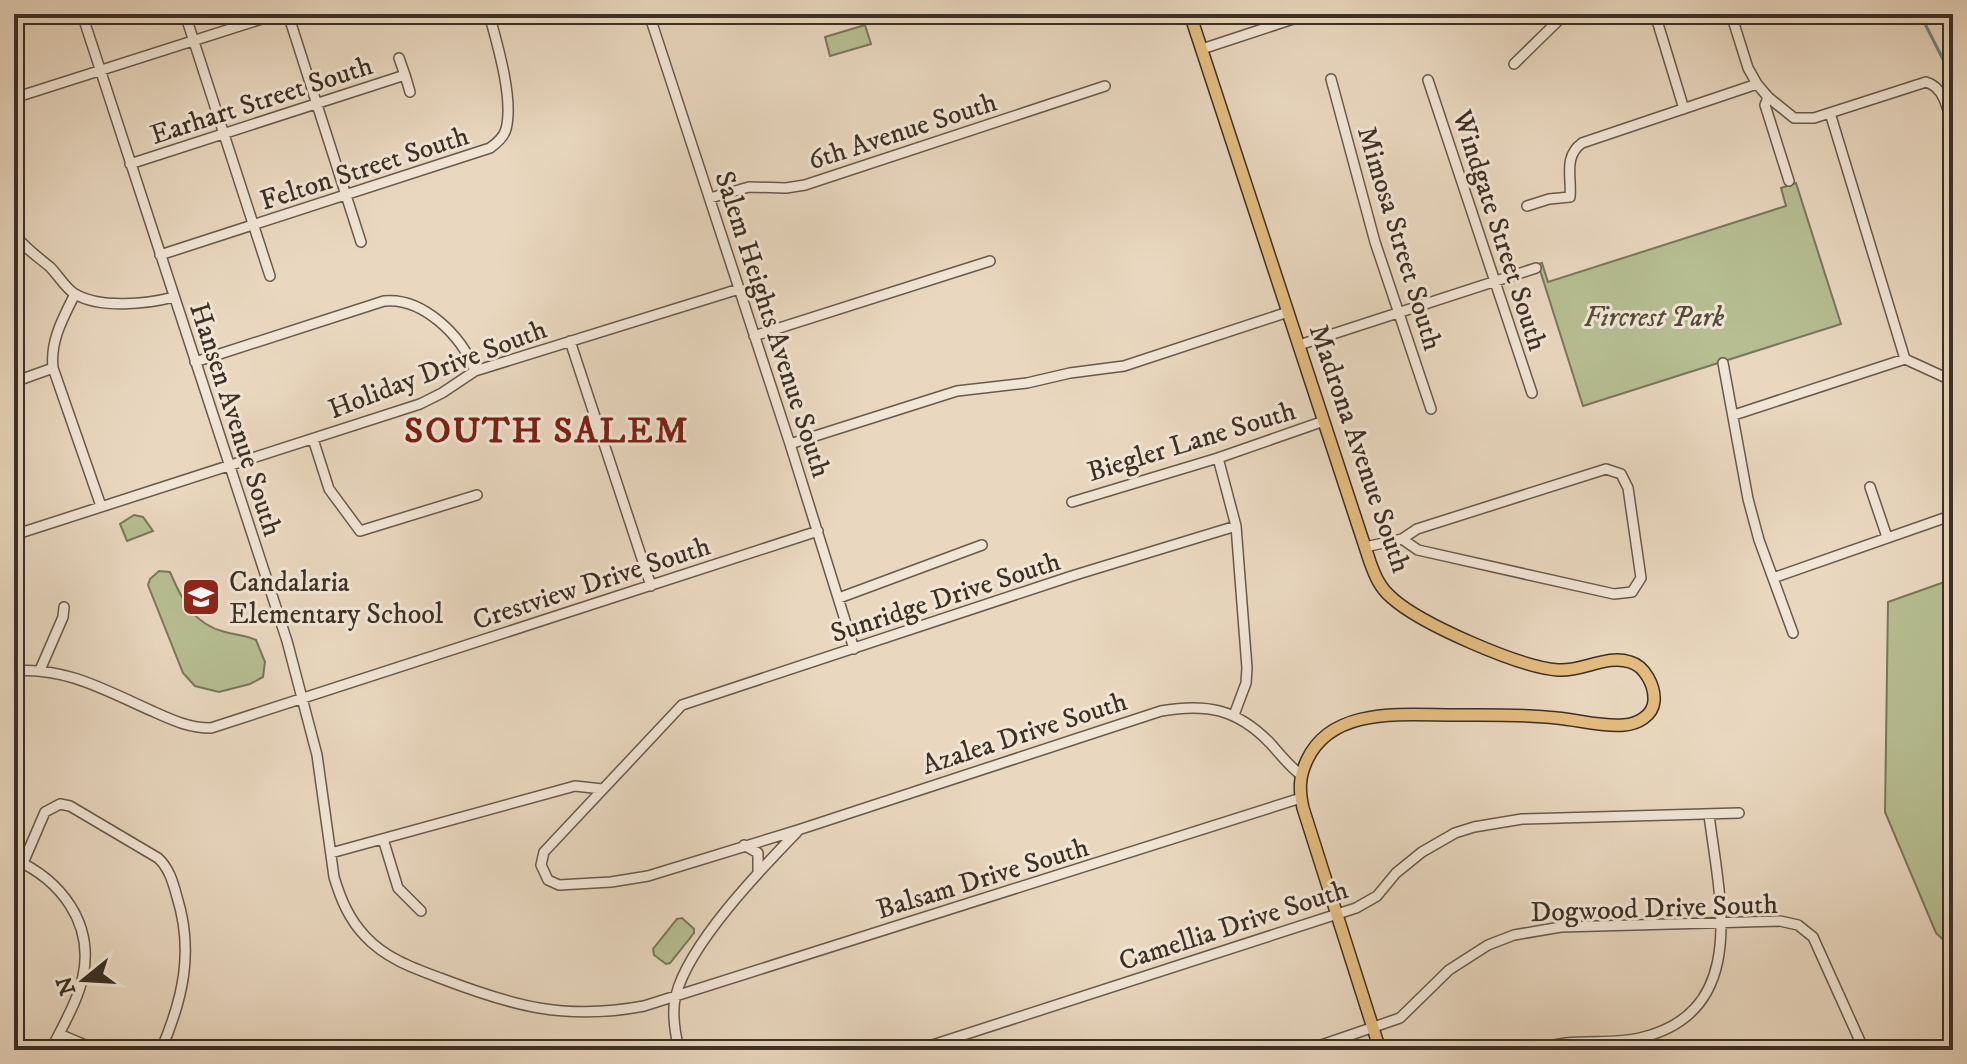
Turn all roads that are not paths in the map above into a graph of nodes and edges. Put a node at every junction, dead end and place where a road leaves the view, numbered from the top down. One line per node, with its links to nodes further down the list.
1 (82, 14): 17 (street, Hansen Avenue South)
2 (185, 14): 13 (street)
3 (277, 14): 13 (street)
4 (288, 14): 26 (street)
5 (489, 14): 33 (street, Felton Street South)
6 (649, 14): 34 (street, Salem Heights Avenue South)
7 (1190, 14): 14 (main road, Madrona Avenue South)
8 (1318, 14): 14 (street)
9 (1565, 14): 16 (street)
10 (1655, 14): 27 (street)
11 (1752, 14): 12 (street)
12 (1732, 17): 21 (street)
13 (194, 41): 17 (street); 30 (street)
14 (1202, 49): 48 (main road, Madrona Avenue South)
15 (399, 58): 18 (street, Earhart Street South)
16 (1514, 64)
17 (101, 71): 25 (street); 31 (street, Hansen Avenue South)
18 (405, 75): 23 (street, Earhart Street South); 26 (street, Earhart Street South)
19 (1331, 79): 49 (street, Mimosa Street South)
20 (1428, 80): 44 (street, Windgate Street South)
21 (1757, 84): 24 (street); 27 (street)
22 (1105, 86): 34 (street, 6th Avenue South)
23 (410, 92)
24 (1768, 97): 28 (street); 32 (street)
25 (14, 98)
26 (316, 104): 30 (street, Earhart Street South); 33 (street)
27 (1684, 109): 35 (street)
28 (1830, 113): 29 (street); 53 (street)
29 (1953, 130)
30 (224, 133): 31 (street, Earhart Street South); 36 (street)
31 (130, 164): 40 (street, Hansen Avenue South)
32 (1789, 181)
33 (346, 195): 36 (street, Felton Street South); 38 (street)
34 (710, 198): 45 (street, Salem Heights Avenue South)
35 (1527, 206)
36 (254, 226): 40 (street, Felton Street South); 43 (street)
37 (14, 233): 39 (street)
38 (361, 242)
39 (18, 246): 46 (street)
40 (160, 255): 47 (street, Hansen Avenue South)
41 (990, 261): 50 (street)
42 (1536, 268): 44 (street)
43 (270, 276)
44 (1495, 281): 49 (street); 60 (street, Windgate Street South)
45 (739, 289): 50 (street, Salem Heights Avenue South); 51 (street, Holiday Drive South)
46 (75, 294): 47 (street); 56 (street)
47 (174, 297): 54 (street, Hansen Avenue South)
48 (1288, 312): 52 (main road, Madrona Avenue South); 65 (street)
49 (1398, 313): 52 (street); 61 (street, Mimosa Street South)
50 (754, 336): 65 (street, Salem Heights Avenue South)
51 (570, 341): 57 (street, Holiday Drive South); 81 (street)
52 (1299, 345): 63 (main road, Madrona Avenue South)
53 (1905, 359): 58 (street); 62 (street)
54 (195, 362): 57 (street); 67 (street, Hansen Avenue South)
55 (1723, 363): 62 (street)
56 (53, 368): 59 (street); 71 (street)
57 (475, 371): 64 (street, Holiday Drive South)
58 (1953, 381)
59 (14, 382)
60 (1532, 393)
61 (1431, 409)
62 (1734, 415): 80 (street)
63 (1324, 421): 66 (street, Biegler Lane South); 79 (main road, Madrona Avenue South)
64 (313, 439): 67 (street, Holiday Drive South); 69 (street)
65 (790, 444): 74 (street, Salem Heights Avenue South)
66 (1218, 458): 70 (street, Biegler Lane South); 73 (street)
67 (229, 466): 71 (street, Holiday Drive South); 88 (street, Hansen Avenue South)
68 (1870, 487): 76 (street)
69 (477, 495)
70 (1072, 502)
71 (101, 506): 75 (street, Holiday Drive South)
72 (1953, 515): 76 (street)
73 (1236, 526): 85 (street, Sunridge Drive South); 89 (street)
74 (818, 531): 81 (street, Crestview Drive South); 82 (street, Salem Heights Avenue South)
75 (14, 535)
76 (1887, 537): 80 (street)
77 (1402, 539): 77 (street); 79 (street)
78 (982, 545): 82 (street)
79 (1365, 547): 90 (main road, Madrona Avenue South)
80 (1773, 578): 84 (street)
81 (651, 586): 88 (street, Crestview Drive South)
82 (839, 598): 85 (street, Salem Heights Avenue South)
83 (64, 607): 86 (street)
84 (1793, 633)
85 (854, 649): 91 (street, Sunridge Drive South)
86 (40, 670): 87 (street, Crestview Drive South); 88 (street, Crestview Drive South)
87 (14, 671)
88 (303, 700): 98 (street, Hansen Avenue South)
89 (1234, 715): 90 (street, Azalea Drive South); 95 (street, Azalea Drive South)
90 (1301, 775): 92 (main road, Madrona Avenue South)
91 (602, 789): 96 (street); 100 (street, Sunridge Drive South)
92 (1301, 798): 103 (main road, Madrona Avenue South); 105 (street, Balsam Drive South)
93 (1739, 813): 94 (street, Camellia Drive South)
94 (1709, 815): 103 (street, Camellia Drive South); 104 (street)
95 (798, 830): 97 (street, Azalea Drive South); 101 (street)
96 (383, 839): 98 (street); 102 (street)
97 (743, 845): 100 (street, Azalea Drive South); 101 (street)
98 (331, 853): 105 (street, Hansen Avenue South)
99 (18, 861): 107 (street); 110 (street)
100 (541, 865)
101 (757, 873): 105 (street)
102 (421, 911)
103 (1337, 915): 106 (main road, Madrona Avenue South); 112 (street, Camellia Drive South)
104 (1722, 923): 106 (street, Dogwood Drive South); 115 (street); 116 (street, Dogwood Drive South)
105 (675, 996): 111 (street)
106 (1373, 1029): 113 (street, Dogwood Drive South); 114 (main road, Madrona Avenue South)
107 (59, 1034): 108 (street); 109 (street)
108 (51, 1050)
109 (97, 1050)
110 (161, 1050)
111 (679, 1050)
112 (917, 1050)
113 (1307, 1050)
114 (1380, 1050)
115 (1538, 1050)
116 (1864, 1050)

